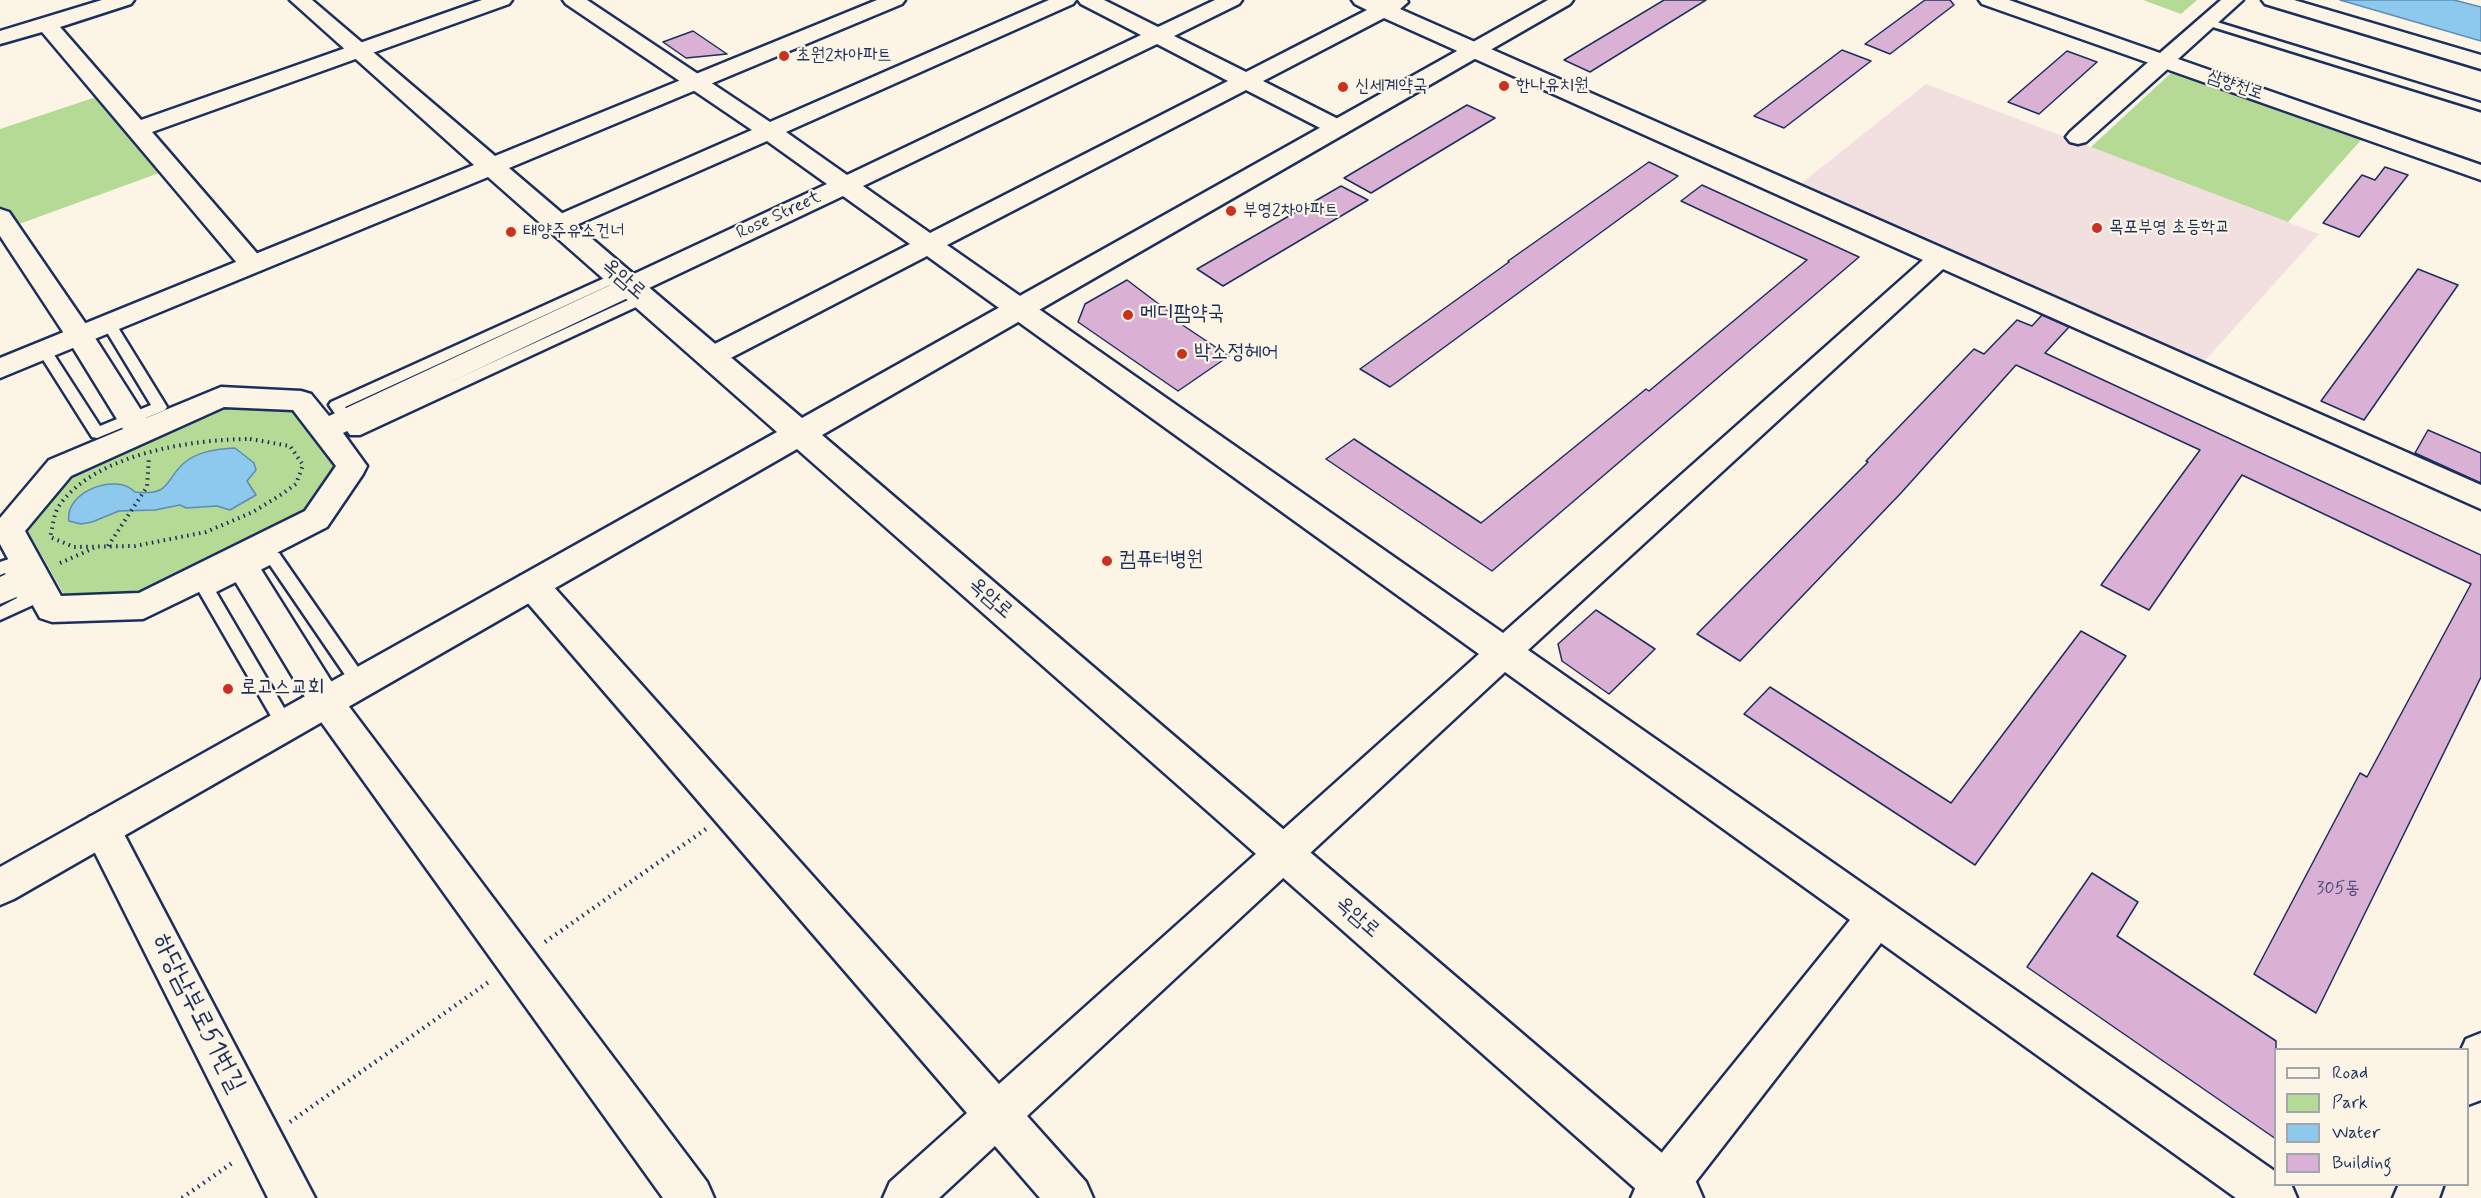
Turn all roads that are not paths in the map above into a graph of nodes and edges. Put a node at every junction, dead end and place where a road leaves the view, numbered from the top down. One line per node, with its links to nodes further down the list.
1 (124, 0): 15 (street)
2 (300, 0): 18 (street, 옥암로)
3 (502, 0): 18 (street)
4 (573, 0): 23 (street)
5 (896, 0): 23 (street)
6 (1066, 0): 27 (street)
7 (1088, 0): 16 (street)
8 (1232, 0): 16 (street, Rose Street)
9 (1563, 0): 19 (street)
10 (1989, 0): 20 (street, 삼향천로)
11 (2233, 0): 14 (street)
12 (2272, 0): 21 (street)
13 (1382, 3): 19 (street); 22 (street)
14 (2207, 22): 20 (street); 24 (lane)
15 (46, 24): 17 (street); 26 (street)
16 (1158, 36): 22 (street); 31 (street, Rose Street)
17 (0, 38)
18 (359, 51): 26 (street); 29 (street, 옥암로)
19 (1473, 51): 25 (street); 35 (street)
20 (2163, 60): 28 (street); 30 (street, 삼향천로)
21 (2481, 62)
22 (1245, 81): 25 (street); 34 (street)
23 (695, 83): 27 (street); 29 (street)
24 (2481, 107)
25 (1338, 128): 38 (street)
26 (136, 130): 36 (street)
27 (767, 130): 31 (street); 33 (street)
28 (2078, 137)
29 (492, 166): 33 (street, 옥암로); 36 (street)
30 (2481, 173)
31 (844, 185): 34 (street); 37 (street, Rose Street)
32 (0, 217): 40 (street)
33 (558, 224): 37 (street, 옥암로)
34 (928, 245): 38 (street); 42 (street)
35 (1941, 257): 47 (street); 52 (street)
36 (252, 264): 39 (street)
37 (631, 287): 42 (street, 옥암로); 44 (street, Rose Street)
38 (1019, 309): 46 (street); 52 (street)
39 (109, 324): 40 (street); 45 (lane)
40 (80, 336): 41 (street); 45 (street)
41 (44, 350): 43 (street); 45 (lane)
42 (711, 357): 46 (street, 옥암로)
43 (0, 369)
44 (335, 425): 45 (street); 48 (street)
45 (136, 426): 49 (street)
46 (800, 433): 50 (street); 57 (street, 옥암로)
47 (2481, 498)
48 (241, 565): 49 (street); 53 (lane); 54 (street); 55 (lane)
49 (12, 580): 51 (lane)
50 (532, 585): 53 (street); 62 (street)
51 (0, 614)
52 (1504, 652): 57 (street); 59 (street)
53 (360, 683): 54 (street)
54 (326, 702): 55 (street); 65 (street)
55 (285, 725): 56 (street)
56 (102, 829): 58 (street); 64 (street, 하당남부로51번길)
57 (1283, 854): 62 (street); 63 (street, 옥암로)
58 (0, 887)
59 (1877, 916): 63 (street); 68 (street)
60 (2481, 1054): 61 (street)
61 (2469, 1082)
62 (997, 1115): 66 (street); 67 (street)
63 (1666, 1194)
64 (292, 1198)
65 (691, 1198)
66 (906, 1198)
67 (1070, 1198)
68 (2274, 1198)

